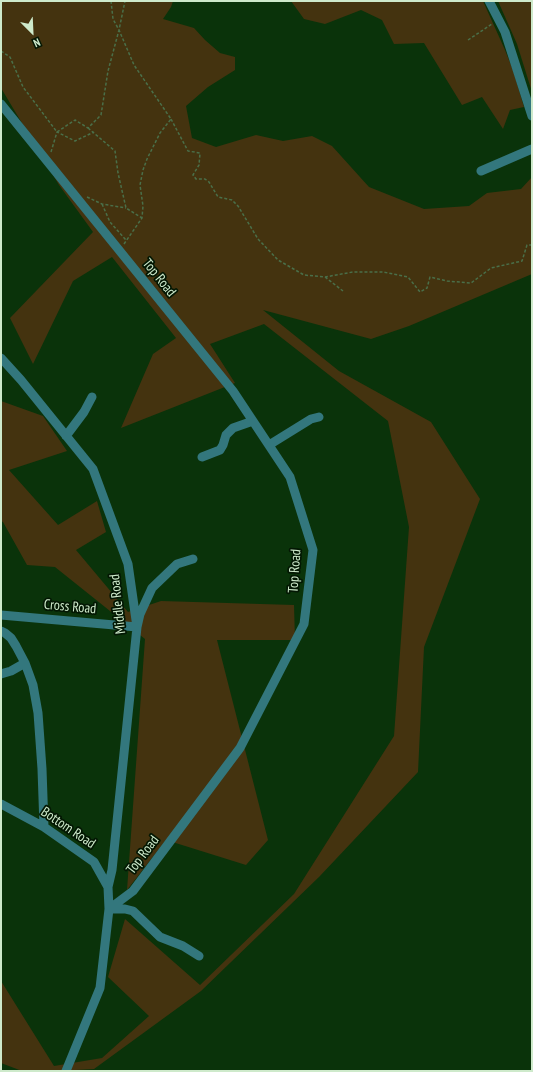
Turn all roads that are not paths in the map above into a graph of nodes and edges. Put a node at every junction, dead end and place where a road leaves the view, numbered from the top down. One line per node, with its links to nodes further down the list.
1 (489, 1): 3 (street)
2 (1, 104): 9 (street, Top Road)
3 (532, 116)
4 (532, 149): 5 (street)
5 (481, 171)
6 (1, 358): 10 (street, Middle Road)
7 (92, 397): 10 (street)
8 (319, 417): 11 (street)
9 (253, 421): 11 (street, Top Road); 12 (street)
10 (66, 436): 15 (street, Middle Road)
11 (269, 445): 22 (street, Top Road)
12 (202, 457)
13 (193, 559): 15 (street)
14 (1, 615): 15 (street, Cross Road)
15 (137, 627): 21 (street, Middle Road)
16 (1, 632): 17 (street)
17 (25, 663): 18 (street); 20 (street)
18 (1, 674)
19 (1, 804): 20 (street, Bottom Road)
20 (44, 827): 21 (street, Bottom Road)
21 (108, 887): 22 (street, Middle Road)
22 (109, 909): 23 (street); 24 (street)
23 (199, 956)
24 (66, 1071)

